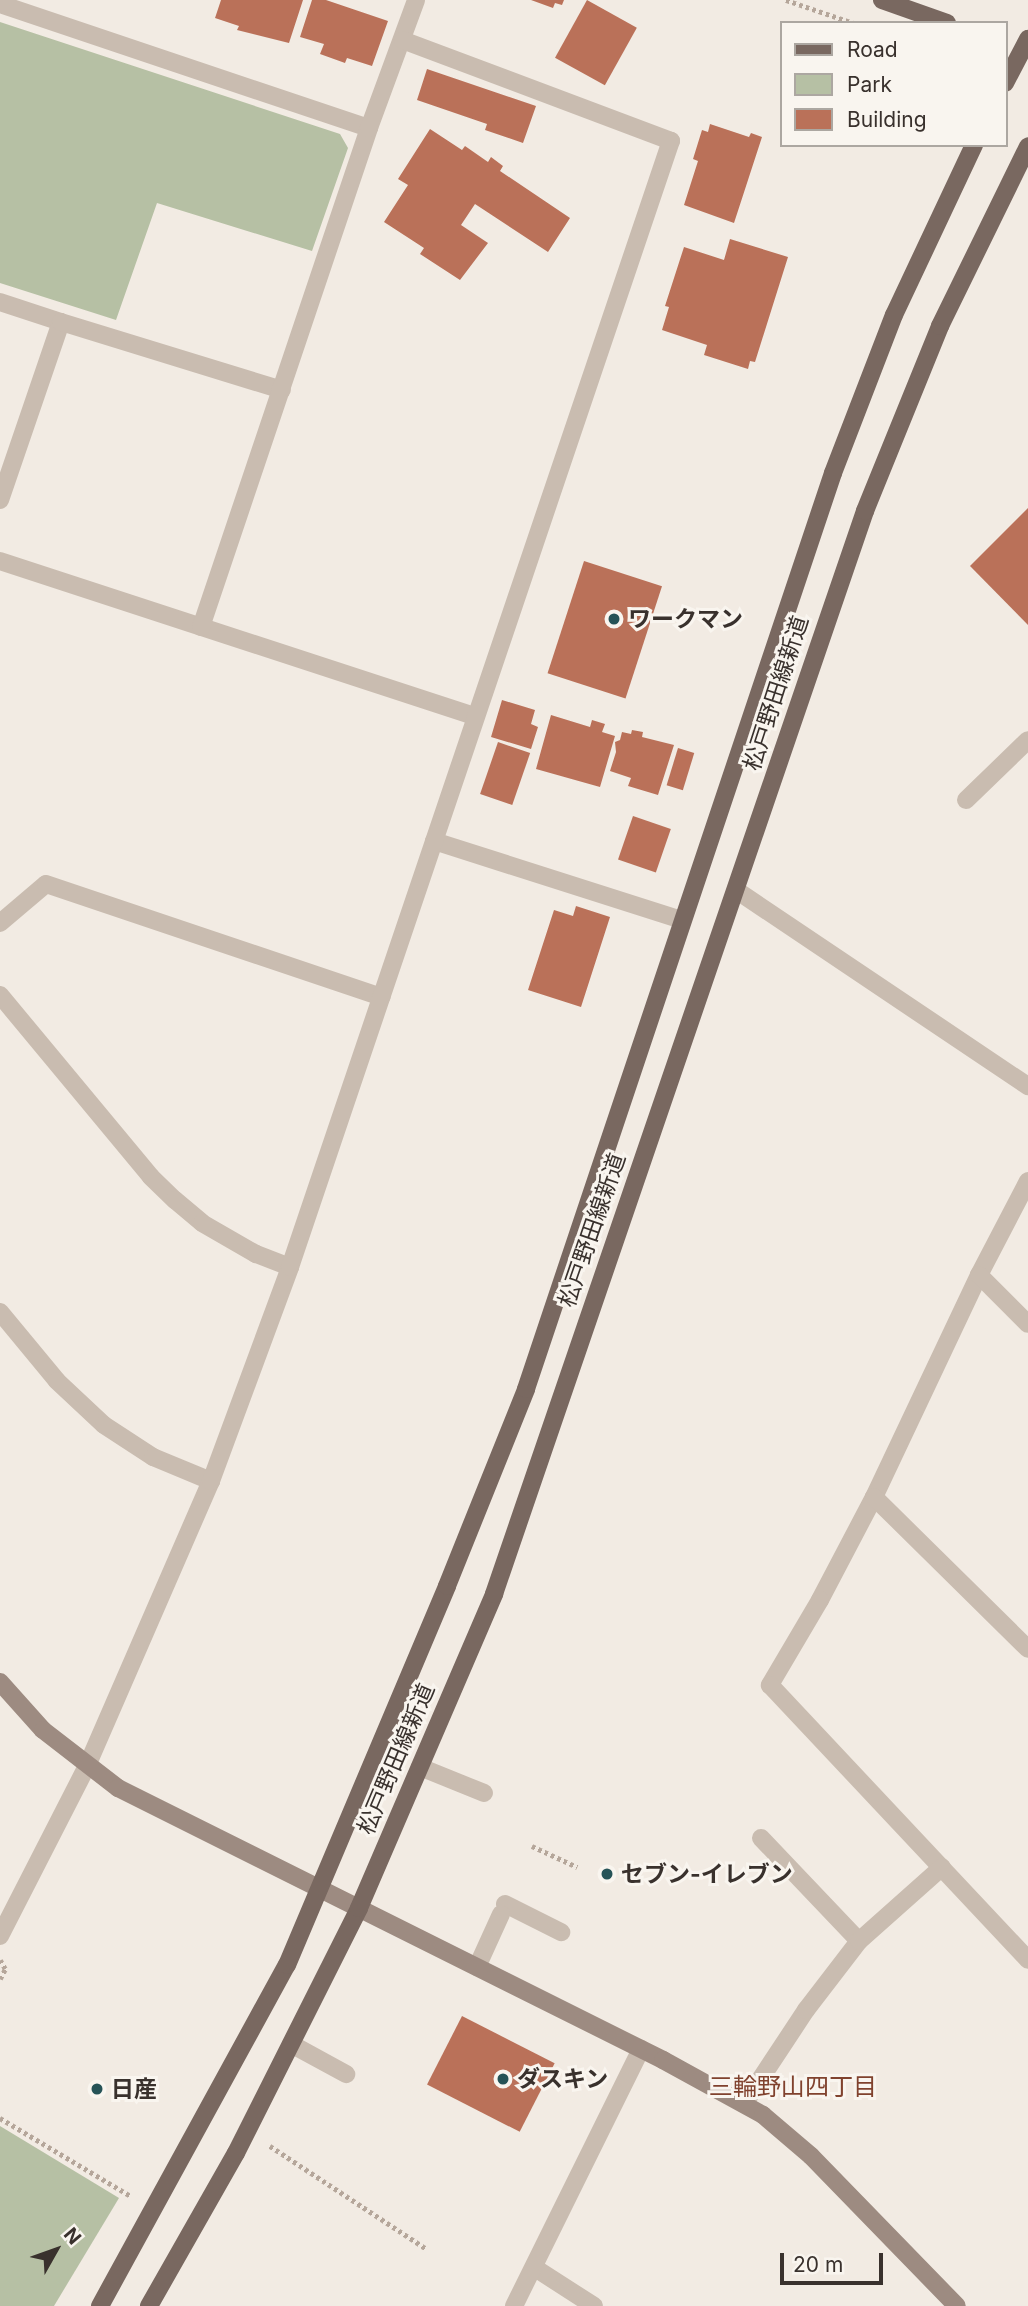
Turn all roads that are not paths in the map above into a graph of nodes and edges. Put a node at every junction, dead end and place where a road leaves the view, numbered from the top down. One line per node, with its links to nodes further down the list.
1 (416, 0): 6 (street)
2 (882, 0): 5 (main road)
3 (0, 4): 4 (street)
4 (36, 7): 9 (street)
5 (941, 21)
6 (403, 40): 9 (street); 18 (street)
7 (1021, 46): 8 (main road)
8 (1007, 78)
9 (369, 128): 14 (street)
10 (1028, 146): 22 (main road, 松戸野田線新道)
11 (973, 147): 23 (main road, 松戸野田線新道)
12 (0, 302): 13 (street)
13 (61, 322): 14 (street); 15 (street)
14 (282, 390): 17 (street)
15 (0, 500)
16 (0, 561): 17 (street)
17 (201, 627): 18 (street)
18 (475, 716): 21 (street)
19 (1028, 740): 20 (street)
20 (966, 800)
21 (434, 841): 23 (street); 26 (street)
22 (736, 890): 27 (street); 38 (main road, 松戸野田線新道)
23 (682, 920): 42 (main road, 松戸野田線新道)
24 (0, 923): 26 (street)
25 (0, 995): 29 (street)
26 (382, 998): 29 (street)
27 (1028, 1086)
28 (1028, 1181): 30 (street)
29 (290, 1267): 33 (street)
30 (979, 1275): 32 (street); 34 (street)
31 (0, 1312): 33 (street)
32 (1028, 1324)
33 (211, 1481): 37 (street)
34 (874, 1497): 35 (street); 41 (street)
35 (1028, 1649)
36 (0, 1682): 37 (street)
37 (87, 1766): 42 (street); 45 (street)
38 (420, 1767): 39 (street); 43 (main road, 松戸野田線新道)
39 (484, 1793)
40 (761, 1838): 46 (street)
41 (942, 1867): 46 (street); 47 (street)
42 (321, 1889): 43 (street); 54 (main road, 松戸野田線新道)
43 (359, 1908): 48 (street); 49 (main road, 松戸野田線新道)
44 (561, 1932): 48 (street)
45 (0, 1936)
46 (859, 1941): 52 (street)
47 (1028, 1960)
48 (477, 1967): 50 (street)
49 (291, 2044): 51 (street); 55 (main road, 松戸野田線新道)
50 (641, 2049): 52 (street); 53 (street)
51 (346, 2074)
52 (744, 2104): 58 (street)
53 (535, 2268): 56 (street); 57 (street)
54 (100, 2306)
55 (149, 2306)
56 (514, 2306)
57 (594, 2306)
58 (957, 2306)

